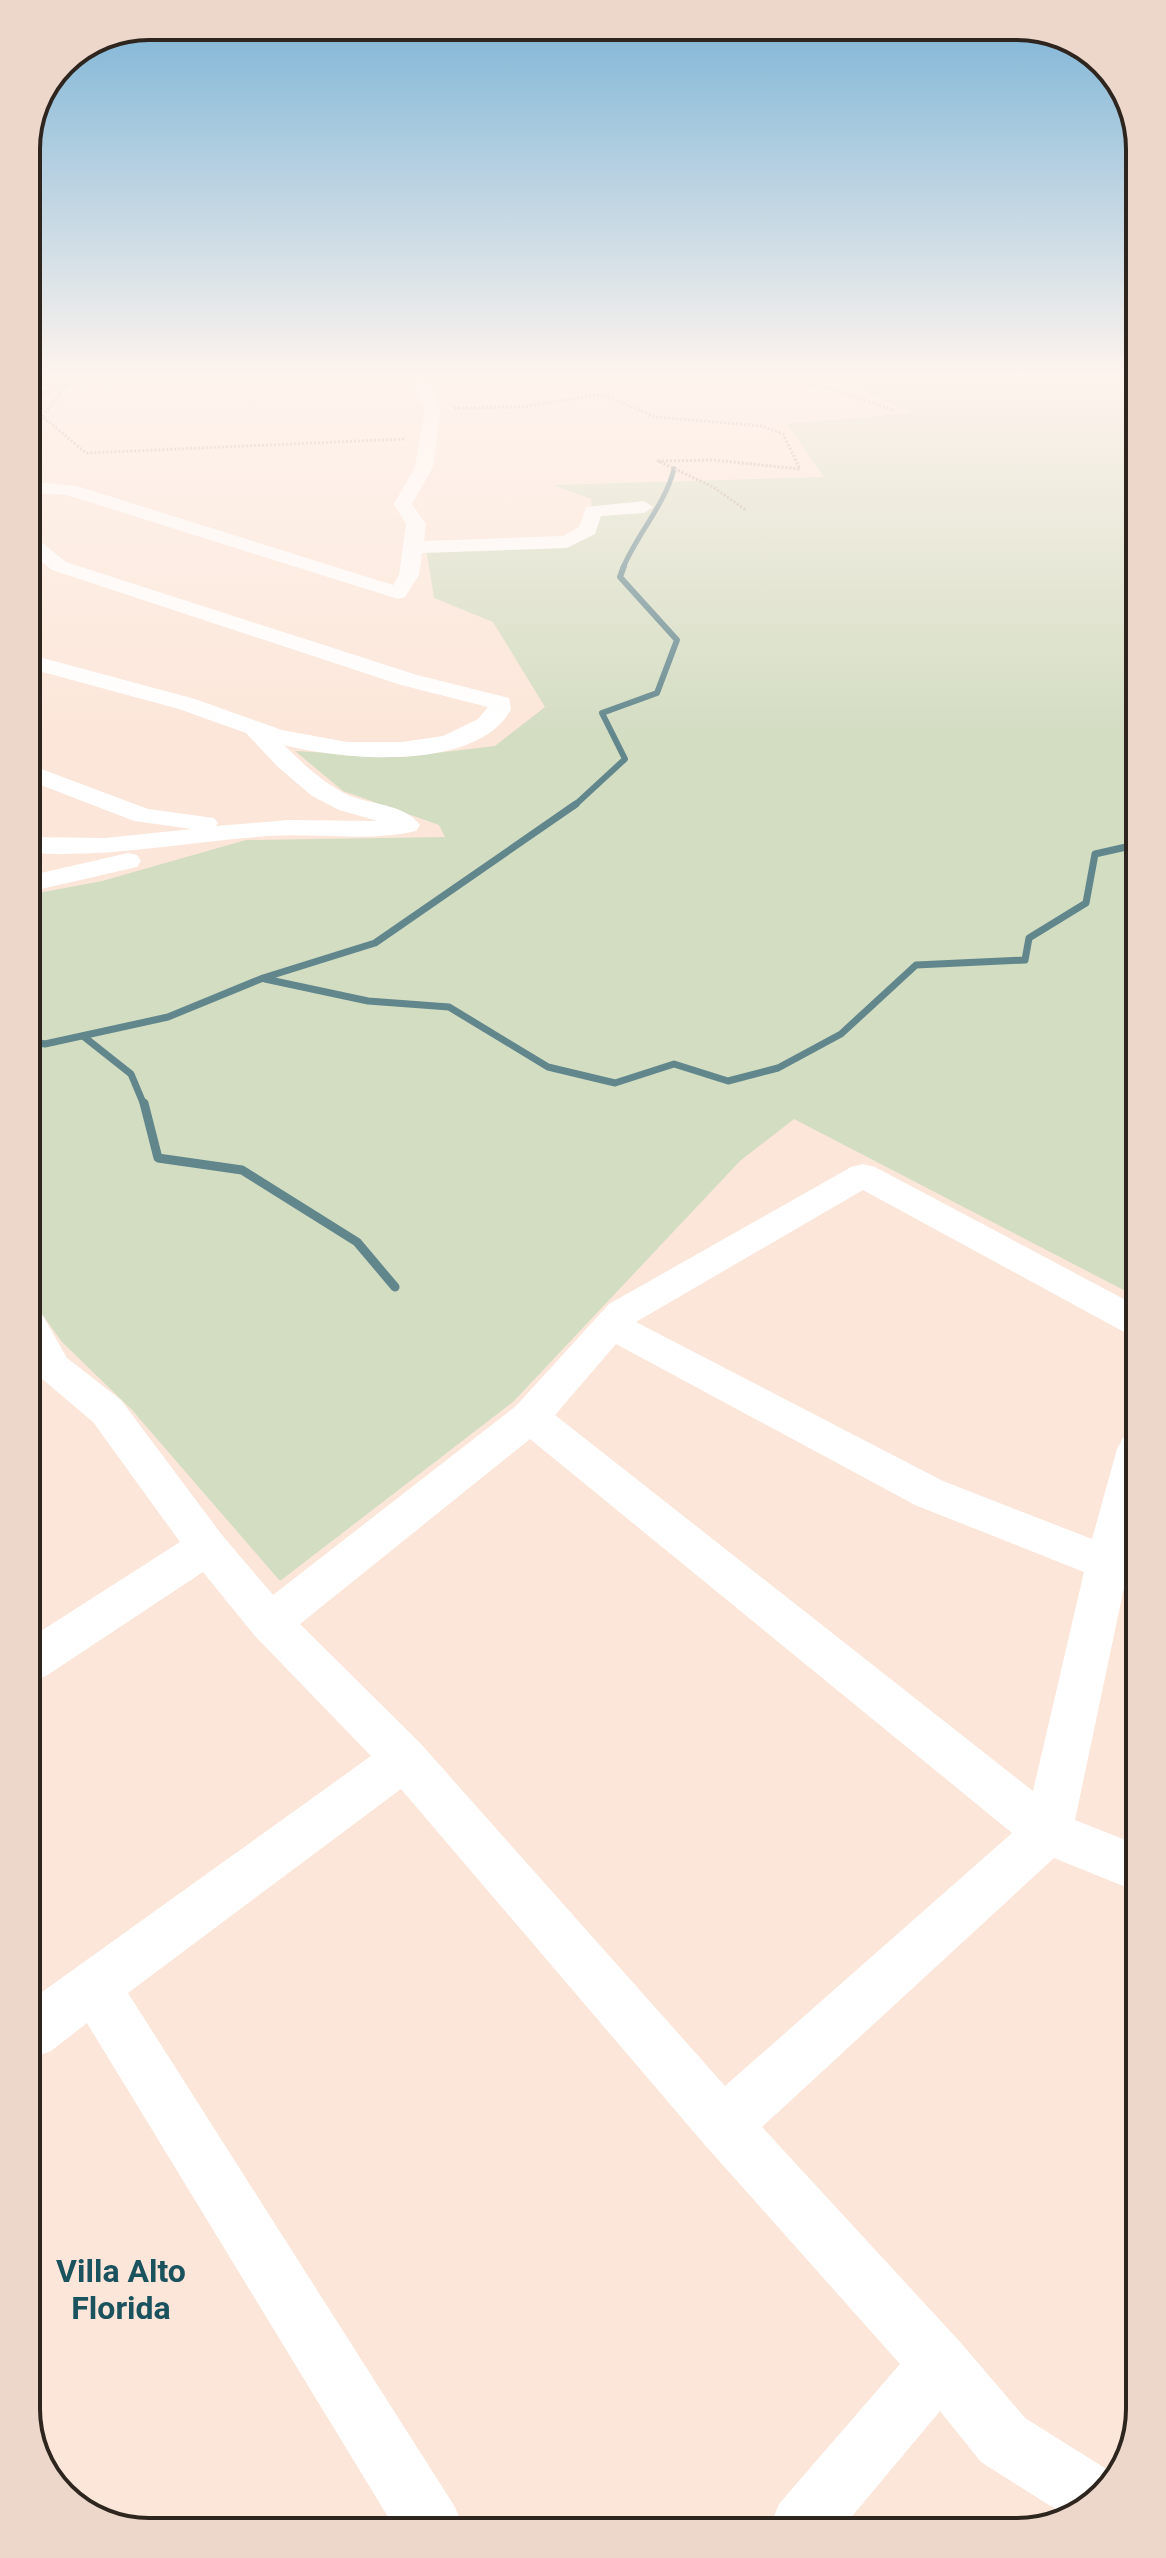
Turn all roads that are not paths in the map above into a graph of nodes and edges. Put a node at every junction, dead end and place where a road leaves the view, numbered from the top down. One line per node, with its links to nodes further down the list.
1 (91, 498): 4 (street)
2 (406, 498): 4 (street)
3 (644, 507): 4 (street)
4 (413, 547)
5 (40, 553): 7 (street)
6 (40, 665): 7 (street)
7 (252, 726): 9 (street)
8 (40, 776): 9 (street)
9 (286, 829): 10 (street)
10 (201, 838): 11 (street); 12 (street)
11 (40, 845)
12 (40, 881)
13 (1126, 1317): 14 (street)
14 (611, 1325): 16 (street); 19 (street)
15 (40, 1360): 18 (street)
16 (530, 1417): 20 (street); 23 (street)
17 (1126, 1491): 19 (street)
18 (207, 1547): 20 (street); 21 (street)
19 (1107, 1563): 23 (street)
20 (270, 1623): 22 (street)
21 (40, 1656)
22 (405, 1759): 25 (street); 27 (street)
23 (1048, 1832): 24 (street); 27 (street)
24 (1126, 1864)
25 (94, 1986): 26 (street); 30 (street)
26 (40, 2026)
27 (723, 2125): 28 (street)
28 (940, 2364): 29 (street); 31 (street)
29 (1087, 2493)
30 (425, 2518)
31 (810, 2518)

